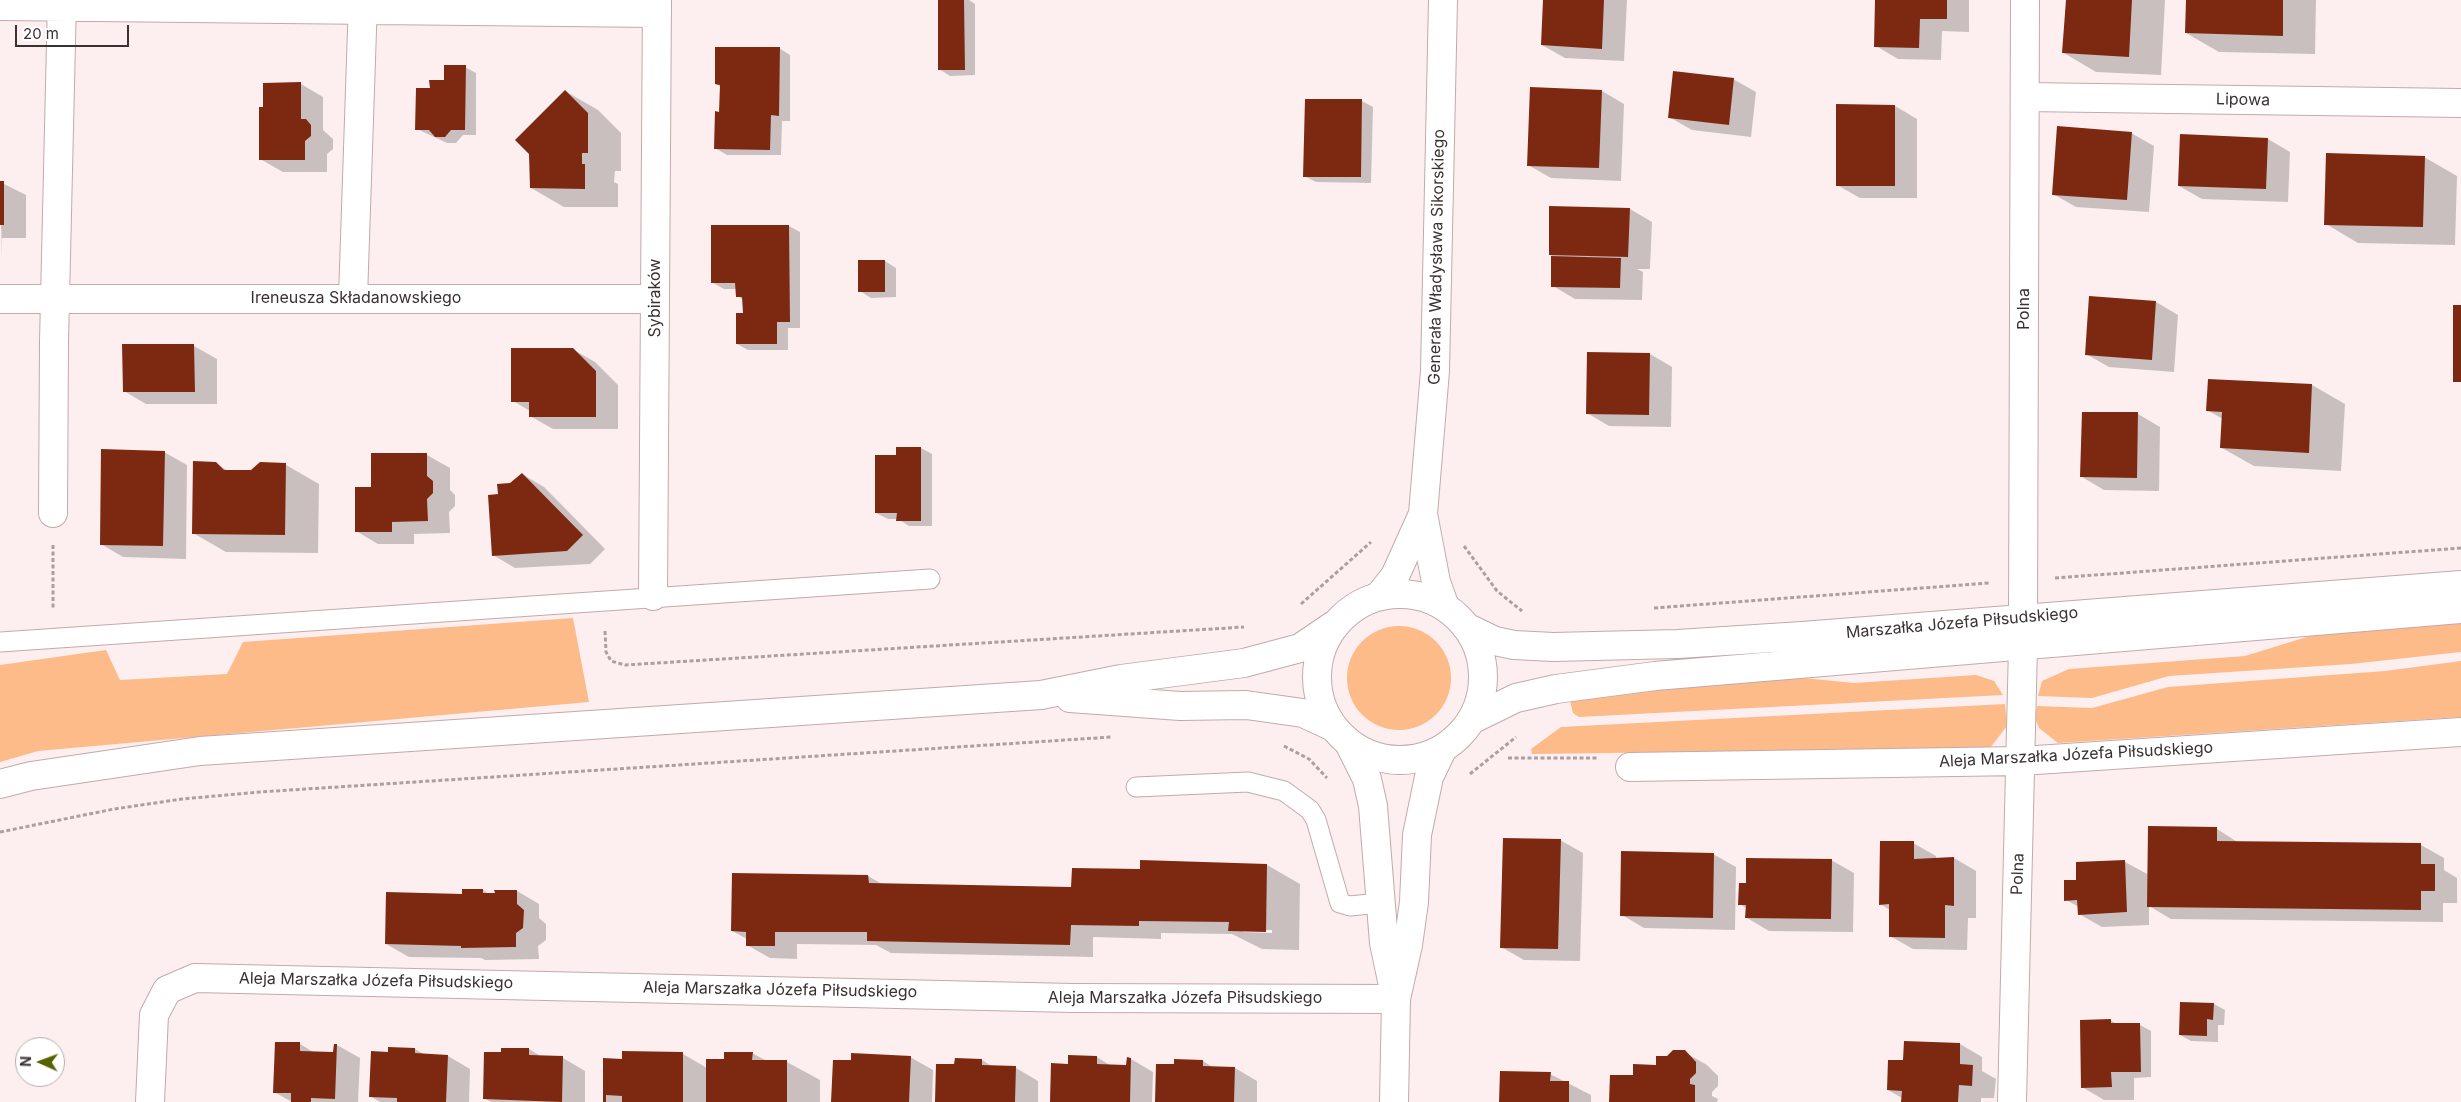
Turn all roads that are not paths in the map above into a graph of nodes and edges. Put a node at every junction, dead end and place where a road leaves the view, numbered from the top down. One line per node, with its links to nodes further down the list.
1 (1442, 0): 14 (street, Generała Władysława Sikorskiego)
2 (2025, 0): 7 (street, Polna)
3 (62, 3): 4 (street); 5 (street); 9 (street)
4 (363, 4): 6 (street); 10 (street)
5 (0, 6)
6 (657, 7): 12 (street, Sybiraków)
7 (2025, 97): 8 (street, Lipowa); 21 (street, Polna)
8 (2461, 103)
9 (56, 298): 10 (street, Ireneusza Składanowskiego); 11 (street, Ireneusza Składanowskiego); 13 (street)
10 (353, 298): 12 (street, Ireneusza Składanowskiego)
11 (0, 299)
12 (655, 299): 17 (street, Sybiraków)
13 (53, 513)
14 (1424, 514): 18 (street, Generała Władysława Sikorskiego); 19 (street, Generała Władysława Sikorskiego)
15 (930, 579): 17 (lane)
16 (2461, 585): 21 (street, Marszałka Józefa Piłsudskiego)
17 (653, 596): 24 (lane)
18 (1379, 596): 19 (street); 22 (street)
19 (1446, 607): 23 (street)
20 (2461, 609): 25 (street, Marszałka Józefa Piłsudskiego)
21 (2023, 618): 23 (street, Marszałka Józefa Piłsudskiego)
22 (1334, 625): 26 (street); 28 (street)
23 (1466, 627): 27 (street)
24 (0, 642)
25 (2023, 646): 27 (street, Marszałka Józefa Piłsudskiego); 32 (street, Polna)
26 (1041, 695): 28 (street); 34 (street)
27 (1471, 720): 31 (street)
28 (1331, 726): 30 (street)
29 (2461, 732): 32 (street, Aleja Marszałka Józefa Piłsudskiego)
30 (1350, 745): 31 (street); 36 (street)
31 (1442, 750): 37 (street)
32 (2021, 761): 33 (street, Aleja Marszałka Józefa Piłsudskiego); 40 (street, Polna)
33 (1630, 766)
34 (0, 784)
35 (1136, 787): 36 (lane)
36 (1380, 903): 37 (street)
37 (1396, 999): 38 (street, Aleja Marszałka Józefa Piłsudskiego); 39 (street)
38 (150, 1102)
39 (1394, 1102)
40 (2012, 1102)

